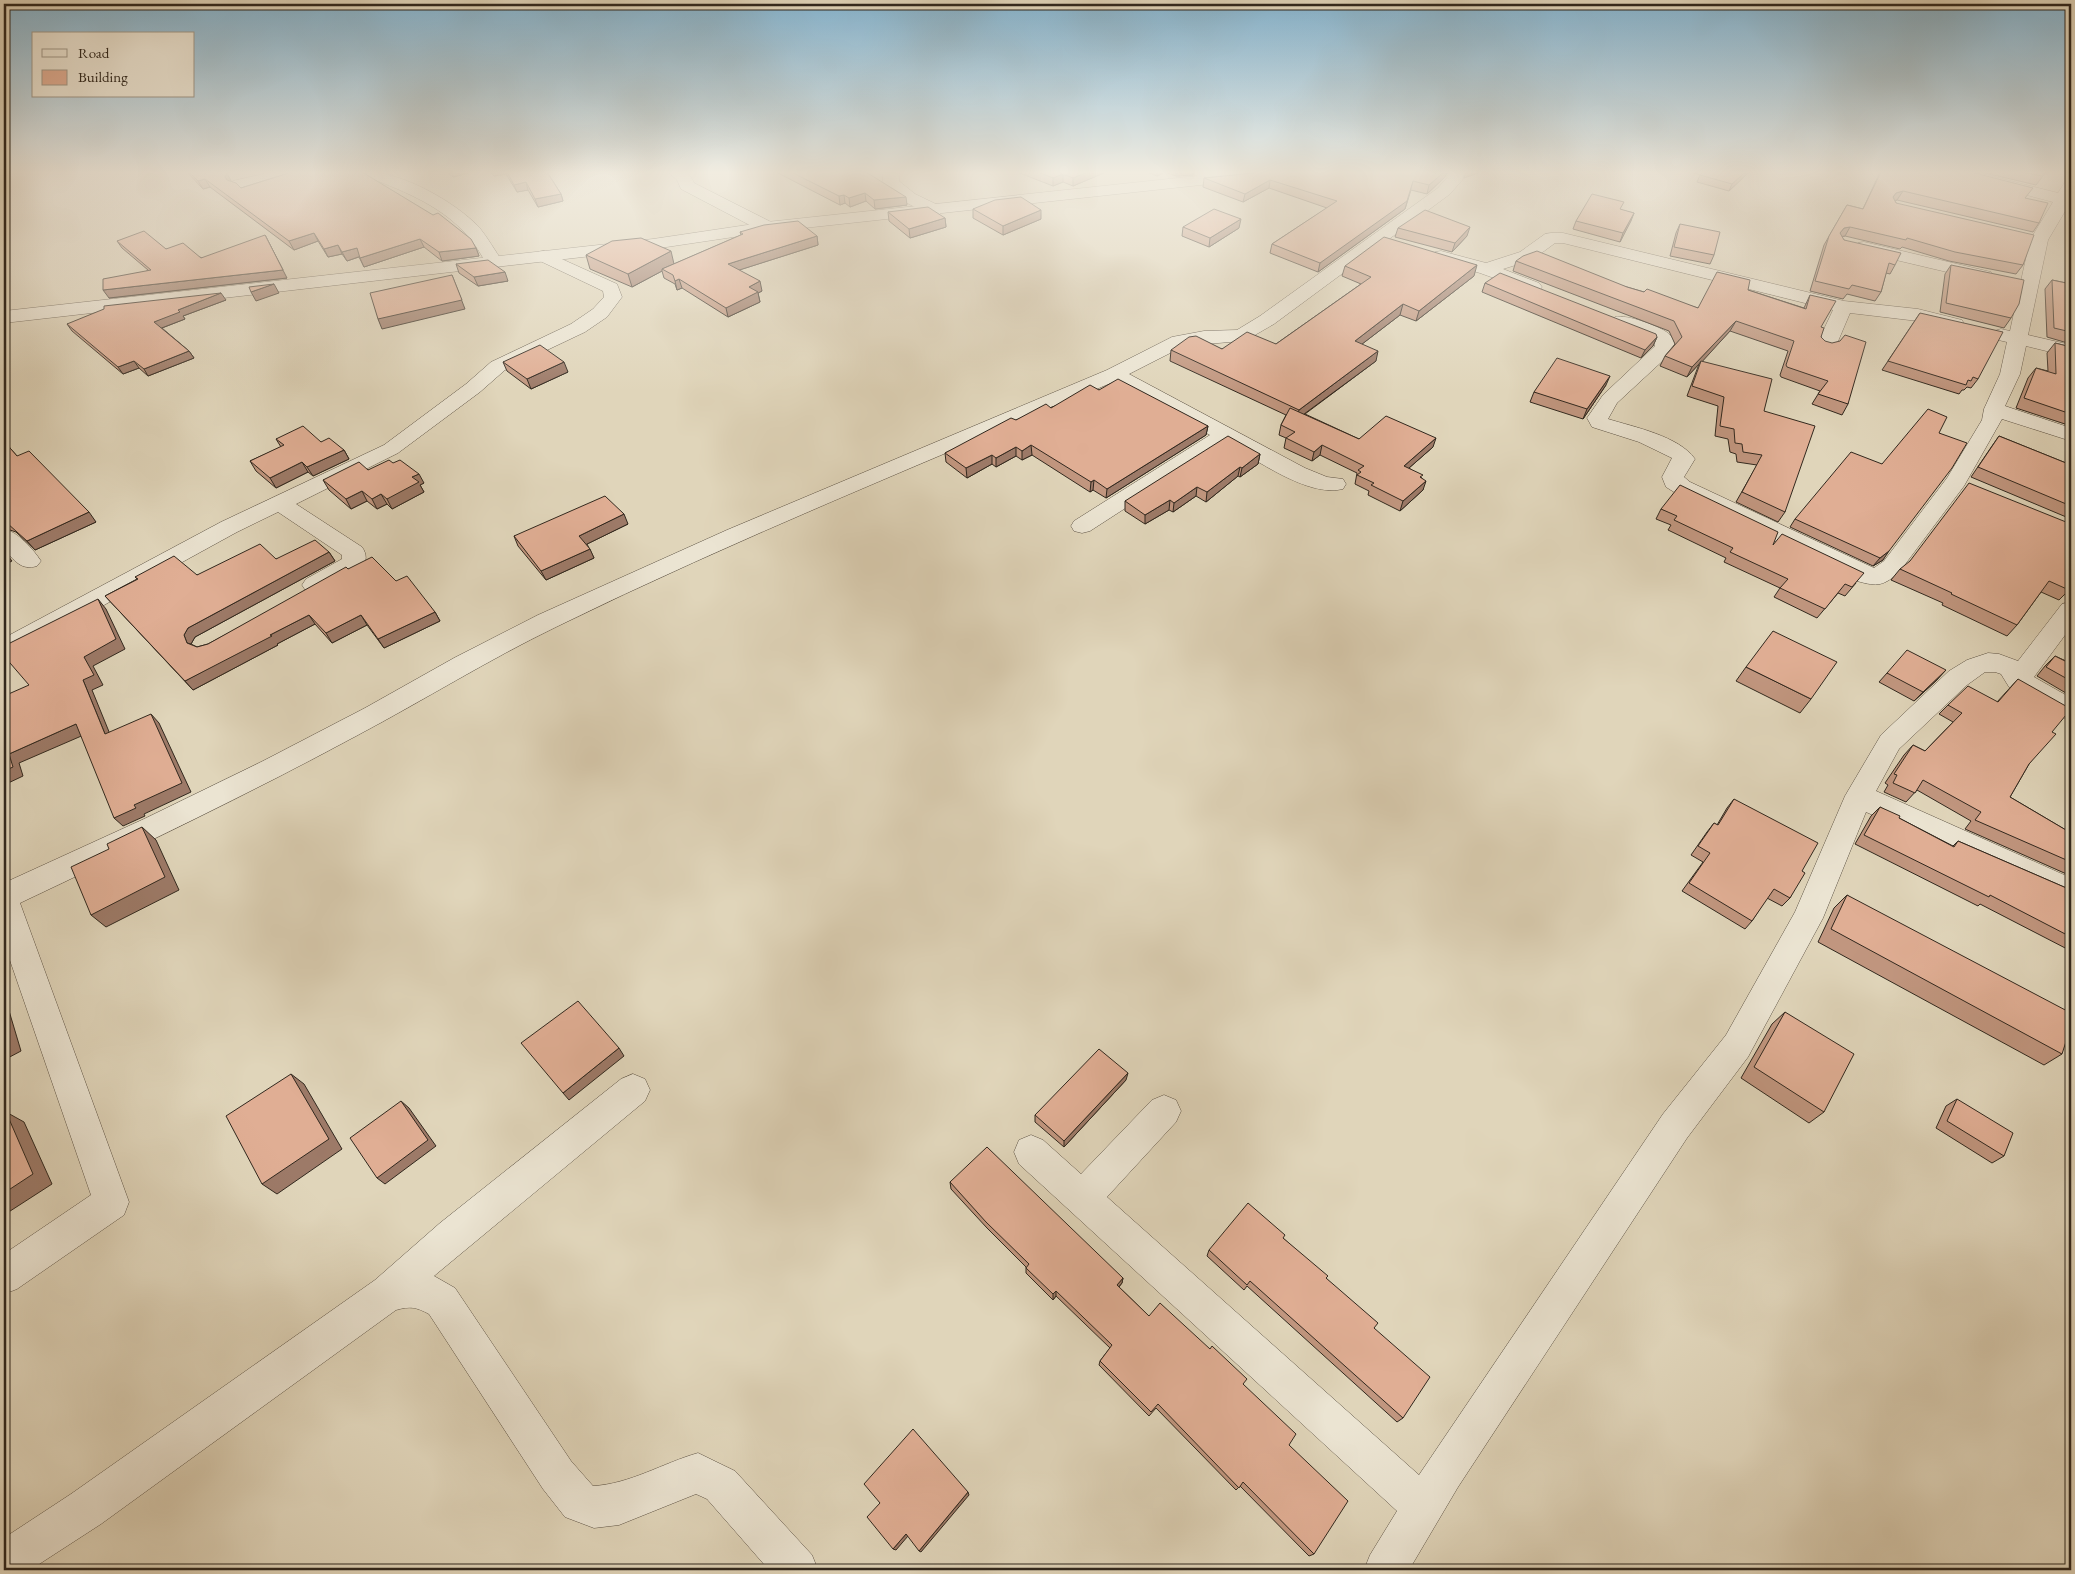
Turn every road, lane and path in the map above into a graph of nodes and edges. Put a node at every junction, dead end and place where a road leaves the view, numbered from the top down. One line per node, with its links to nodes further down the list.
1 (483, 245): 10 (street)
2 (640, 245): 9 (street)
3 (1367, 245): 20 (street)
4 (1541, 245): 11 (street)
5 (1593, 245): 14 (street)
6 (1856, 245): 12 (street)
7 (2026, 245): 12 (street)
8 (1423, 251): 11 (street)
9 (544, 256): 10 (street); 25 (street)
10 (494, 262): 16 (street)
11 (1486, 269): 13 (street)
12 (2013, 281): 17 (street)
13 (1549, 293)
14 (1844, 308): 17 (street); 18 (street)
15 (1604, 314): 21 (street)
16 (4, 317)
17 (2018, 340): 19 (street); 21 (street)
18 (1826, 346)
19 (2071, 350)
20 (1114, 374): 22 (street); 36 (street)
21 (1994, 409): 23 (street)
22 (1226, 434): 24 (street); 26 (street)
23 (2071, 435)
24 (1335, 484)
25 (278, 502): 29 (street); 31 (street)
26 (1082, 526)
27 (4, 536): 28 (street)
28 (29, 561)
29 (299, 593)
30 (2071, 610): 32 (street)
31 (4, 649)
32 (2018, 680): 33 (street); 34 (street)
33 (2071, 710)
34 (1858, 796): 35 (street); 44 (street)
35 (2071, 891)
36 (4, 896)
37 (4, 900): 42 (street)
38 (633, 1090): 43 (street)
39 (1164, 1111): 41 (street)
40 (1031, 1152): 41 (street)
41 (1082, 1198): 44 (street)
42 (4, 1276)
43 (386, 1294): 45 (street); 46 (street)
44 (1424, 1507): 47 (street)
45 (4, 1563)
46 (796, 1570)
47 (1385, 1570)

